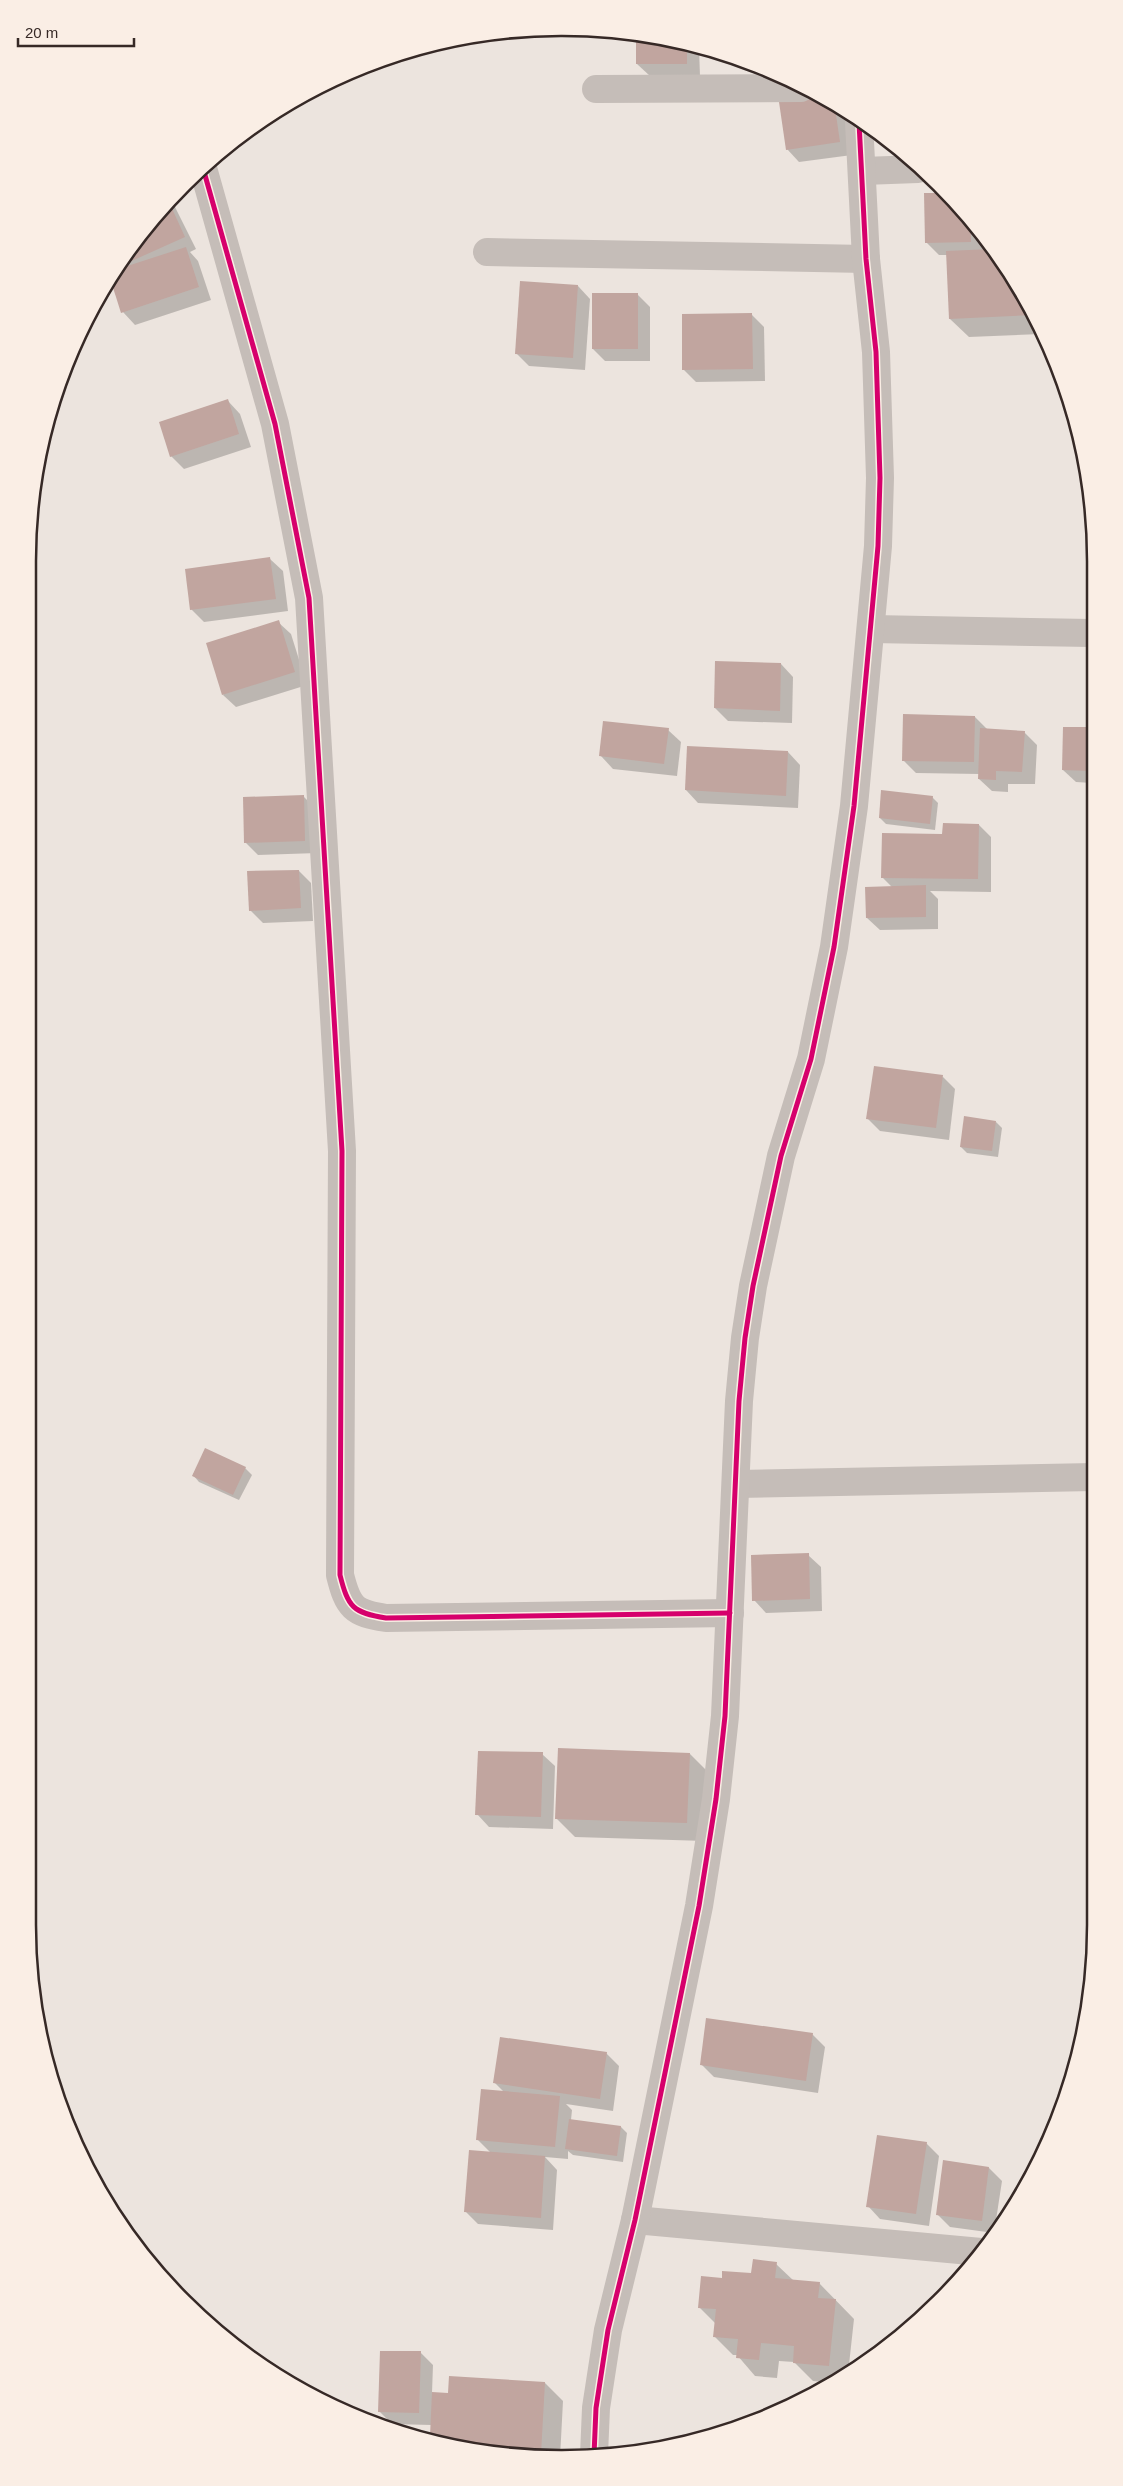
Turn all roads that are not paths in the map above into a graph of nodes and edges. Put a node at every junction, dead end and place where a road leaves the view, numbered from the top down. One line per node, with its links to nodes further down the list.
1 (790, 88): 2 (street)
2 (596, 89)
3 (859, 130): 5 (street)
4 (910, 169): 5 (street)
5 (862, 171): 8 (street)
6 (205, 176): 13 (street)
7 (487, 252): 8 (street)
8 (866, 258): 9 (street)
9 (872, 629): 10 (street); 12 (street)
10 (1087, 633)
11 (1087, 1477): 12 (street)
12 (737, 1484): 13 (street)
13 (730, 1614): 14 (street)
14 (635, 2220): 15 (street); 16 (street)
15 (972, 2251)
16 (594, 2449)

